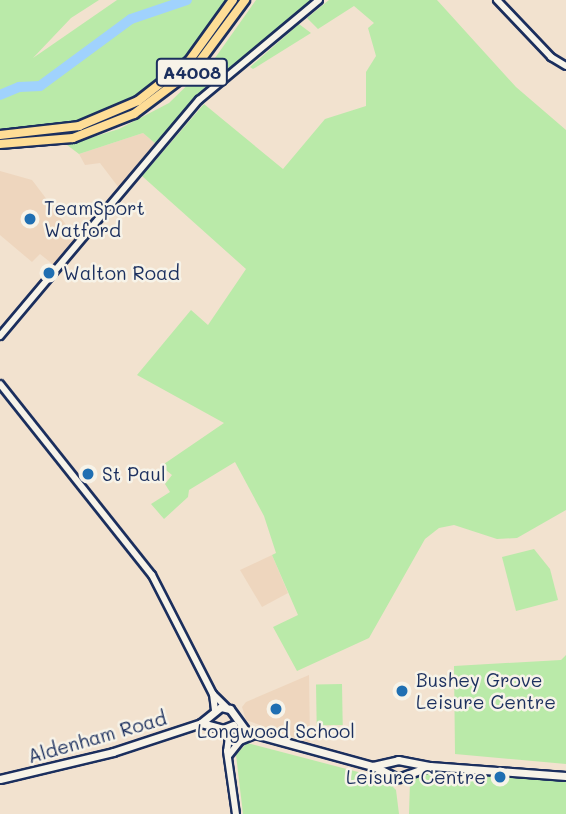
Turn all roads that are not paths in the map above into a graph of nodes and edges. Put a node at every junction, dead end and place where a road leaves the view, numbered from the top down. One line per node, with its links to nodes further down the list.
1 (233, 0): 6 (main road, A4008)
2 (245, 0): 7 (main road, A4008)
3 (319, 0): 8 (street)
4 (497, 0): 5 (street)
5 (566, 66)
6 (0, 135)
7 (0, 144)
8 (0, 336)
9 (0, 384): 10 (street)
10 (212, 694): 11 (street); 12 (street)
11 (226, 707): 12 (main road, Aldenham Road); 13 (main road)
12 (214, 712): 14 (main road, Aldenham Road); 16 (main road)
13 (235, 717): 15 (main road); 17 (main road)
14 (201, 723): 16 (main road); 28 (main road, Aldenham Road)
15 (230, 727): 16 (main road); 17 (main road); 19 (street)
16 (218, 728): 19 (street)
17 (245, 730): 18 (main road)
18 (258, 735): 20 (street); 23 (main road)
19 (227, 742): 20 (street)
20 (229, 757): 29 (street)
21 (405, 762): 22 (main road); 24 (main road); 25 (main road)
22 (391, 764): 23 (main road); 26 (main road)
23 (373, 766): 26 (main road)
24 (430, 766): 25 (main road); 27 (main road)
25 (405, 775): 26 (main road)
26 (393, 776)
27 (566, 776)
28 (0, 779)
29 (236, 814)

